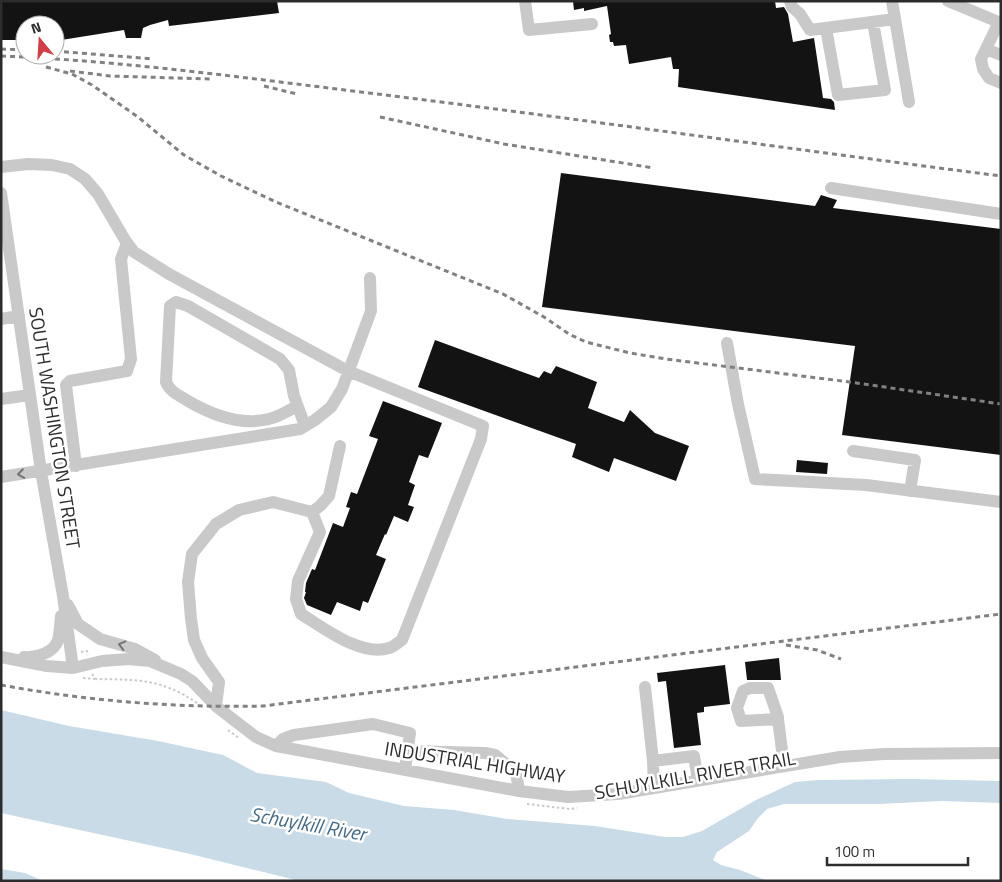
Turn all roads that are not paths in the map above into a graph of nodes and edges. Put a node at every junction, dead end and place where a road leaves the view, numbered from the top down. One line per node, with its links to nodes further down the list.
1 (524, 1): 8 (street)
2 (790, 1): 9 (street)
3 (892, 1): 5 (street)
4 (958, 2): 7 (street)
5 (895, 19): 6 (street); 13 (street)
6 (873, 22): 9 (street); 9 (street)
7 (1000, 23): 10 (street)
8 (592, 24)
9 (826, 28)
10 (986, 49): 11 (street); 12 (street)
11 (1001, 56)
12 (1001, 83)
13 (909, 102)
14 (1, 168): 18 (street)
15 (831, 188): 17 (street)
16 (1, 193): 19 (street, SOUTH WASHINGTON STREET)
17 (1001, 214)
18 (127, 243): 24 (street); 31 (street)
19 (5, 247): 21 (street, SOUTH WASHINGTON STREET)
20 (370, 278): 24 (street)
21 (20, 316): 22 (street); 25 (street, SOUTH WASHINGTON STREET)
22 (1, 319)
23 (728, 343): 34 (street)
24 (348, 371): 28 (street); 36 (street)
25 (30, 395): 26 (street); 32 (street, SOUTH WASHINGTON STREET)
26 (1, 399)
27 (297, 406): 27 (street); 28 (street)
28 (304, 426): 31 (street)
29 (340, 446): 36 (street)
30 (853, 451): 34 (street)
31 (76, 466): 32 (street)
32 (41, 471): 33 (street, one-way to 33); 37 (street, SOUTH WASHINGTON STREET)
33 (1, 477)
34 (910, 491): 35 (street)
35 (1001, 502)
36 (312, 512): 42 (street)
37 (63, 596): 38 (street); 39 (street, SOUTH WASHINGTON STREET); 40 (street, one-way to 37)
38 (1, 657): 39 (street, INDUSTRIAL HIGHWAY)
39 (73, 668): 40 (street, INDUSTRIAL HIGHWAY)
40 (181, 674): 42 (street, INDUSTRIAL HIGHWAY)
41 (645, 687): 47 (street)
42 (210, 706): 44 (street, INDUSTRIAL HIGHWAY)
43 (778, 719): 48 (street)
44 (276, 746): 45 (street); 49 (street, INDUSTRIAL HIGHWAY)
45 (408, 751): 49 (street); 52 (street)
46 (1001, 753): 48 (street, INDUSTRIAL HIGHWAY)
47 (653, 761): 50 (street); 51 (street)
48 (784, 766): 50 (street, INDUSTRIAL HIGHWAY)
49 (405, 770): 52 (street, INDUSTRIAL HIGHWAY)
50 (698, 780): 51 (street, INDUSTRIAL HIGHWAY)
51 (654, 788): 52 (street, INDUSTRIAL HIGHWAY)
52 (520, 797)

